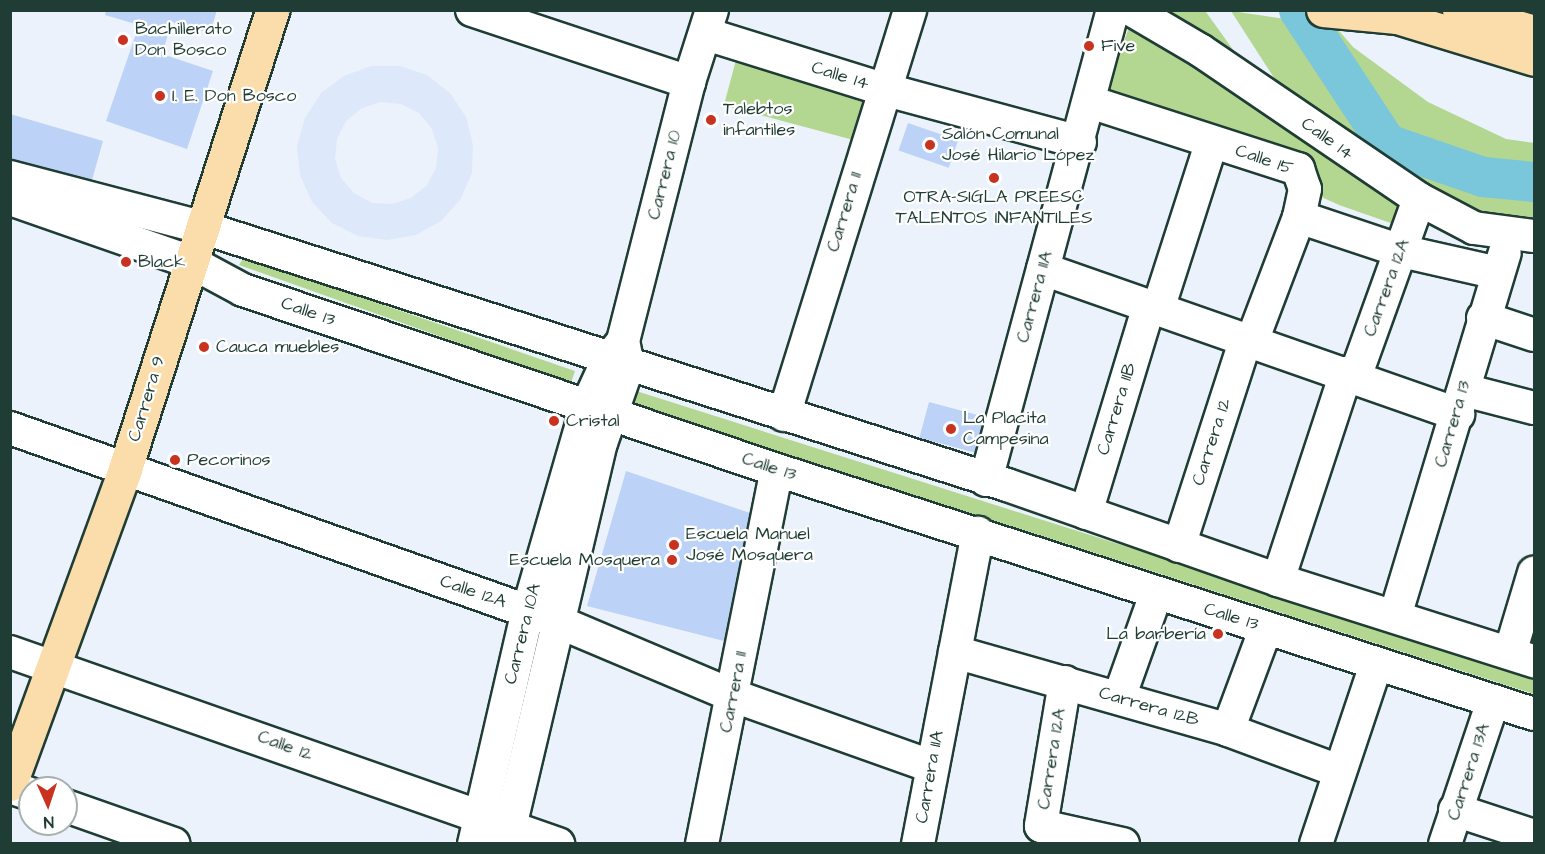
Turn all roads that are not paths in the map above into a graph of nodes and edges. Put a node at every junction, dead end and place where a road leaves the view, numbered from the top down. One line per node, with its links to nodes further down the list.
1 (272, 10): 20 (main road, Carrera 9)
2 (472, 10): 11 (street)
3 (910, 10): 12 (street, Carrera 11)
4 (1113, 10): 13 (street, Carrera 11A)
5 (1132, 10): 18 (street, Calle 14)
6 (1459, 10): 9 (main road)
7 (1328, 11): 10 (main road)
8 (709, 22): 11 (street, Carrera 10); 12 (street, Calle 14)
9 (1534, 32)
10 (1534, 59)
11 (689, 82): 30 (street, Carrera 10)
12 (883, 89): 14 (street, Calle 14); 35 (street, Carrera 11)
13 (1090, 102): 14 (street, Carrera 11A); 15 (street, Calle 15)
14 (1080, 142): 24 (street, Carrera 11A)
15 (1210, 144): 19 (street, Calle 15); 26 (street, Carrera 11B)
16 (10, 177): 20 (street)
17 (10, 199): 23 (street, Calle 13)
18 (1419, 199): 21 (street, Calle 14); 22 (street, Carrera 12A)
19 (1299, 217): 22 (street); 29 (street, Carrera 12)
20 (201, 227): 23 (main road, Carrera 9); 30 (street)
21 (1523, 236): 25 (street, Carrera 13)
22 (1401, 251): 25 (street); 31 (street, Carrera 12A)
23 (191, 262): 34 (street, Calle 13); 37 (main road, Carrera 9)
24 (1042, 270): 26 (street); 39 (street, Carrera 11A)
25 (1498, 273): 27 (street, Carrera 13)
26 (1154, 307): 29 (street); 40 (street, Carrera 11B)
27 (1483, 318): 28 (street); 32 (street, Carrera 13)
28 (1534, 334)
29 (1249, 339): 31 (street); 42 (street, Carrera 12)
30 (620, 356): 34 (street, Carrera 10A); 35 (street)
31 (1351, 375): 32 (street); 44 (street, Carrera 12A)
32 (1461, 402): 33 (street); 47 (street, Carrera 13)
33 (1534, 408)
34 (599, 410): 38 (street, Calle 13); 46 (street, Carrera 10A); 48 (street, Carrera 10A)
35 (784, 415): 39 (street)
36 (10, 428): 37 (street, Calle 12A)
37 (125, 469): 46 (street, Calle 12A); 53 (main road, Carrera 9)
38 (777, 470): 41 (street, Calle 13); 56 (street, Carrera 11)
39 (986, 480): 40 (street)
40 (1086, 513): 42 (street)
41 (978, 533): 45 (street, Calle 13); 51 (street, Carrera 11A)
42 (1179, 546): 44 (street)
43 (1534, 573): 52 (street)
44 (1278, 580): 47 (street)
45 (1156, 594): 49 (street, Calle 13); 57 (street)
46 (528, 611): 48 (street, Calle 12A); 66 (street, Carrera 10A)
47 (1396, 614): 52 (street)
48 (561, 622): 56 (street, Calle 12A); 67 (street, Carrera 10A)
49 (1266, 628): 54 (street, Calle 13); 60 (street)
50 (10, 652): 53 (street, Calle 12)
51 (955, 652): 55 (street, Carrera 12B); 61 (street, Carrera 11A)
52 (1522, 657)
53 (52, 663): 63 (main road, Carrera 9); 66 (street, Calle 12)
54 (1376, 665): 58 (street, Calle 13); 62 (street)
55 (1065, 682): 57 (street, Carrera 12B); 69 (street, Carrera 12A)
56 (734, 696): 61 (street, Calle 12A); 72 (street, Carrera 11)
57 (1119, 698): 60 (street, Carrera 12B)
58 (1492, 701): 59 (street, Calle 13); 65 (street, Carrera 13A)
59 (1534, 714)
60 (1228, 730): 62 (street, Carrera 12B)
61 (932, 765): 73 (street, Carrera 11A)
62 (1339, 771): 75 (street)
63 (10, 786)
64 (78, 810): 70 (street)
65 (1455, 810): 68 (street); 76 (street, Carrera 13A)
66 (477, 830): 67 (street, Calle 12)
67 (508, 835): 71 (street, Calle 12)
68 (1534, 836)
69 (1090, 840): 74 (street, Carrera 12A)
70 (169, 843)
71 (558, 843)
72 (702, 843)
73 (918, 843)
74 (1123, 843)
75 (1316, 843)
76 (1445, 843)

